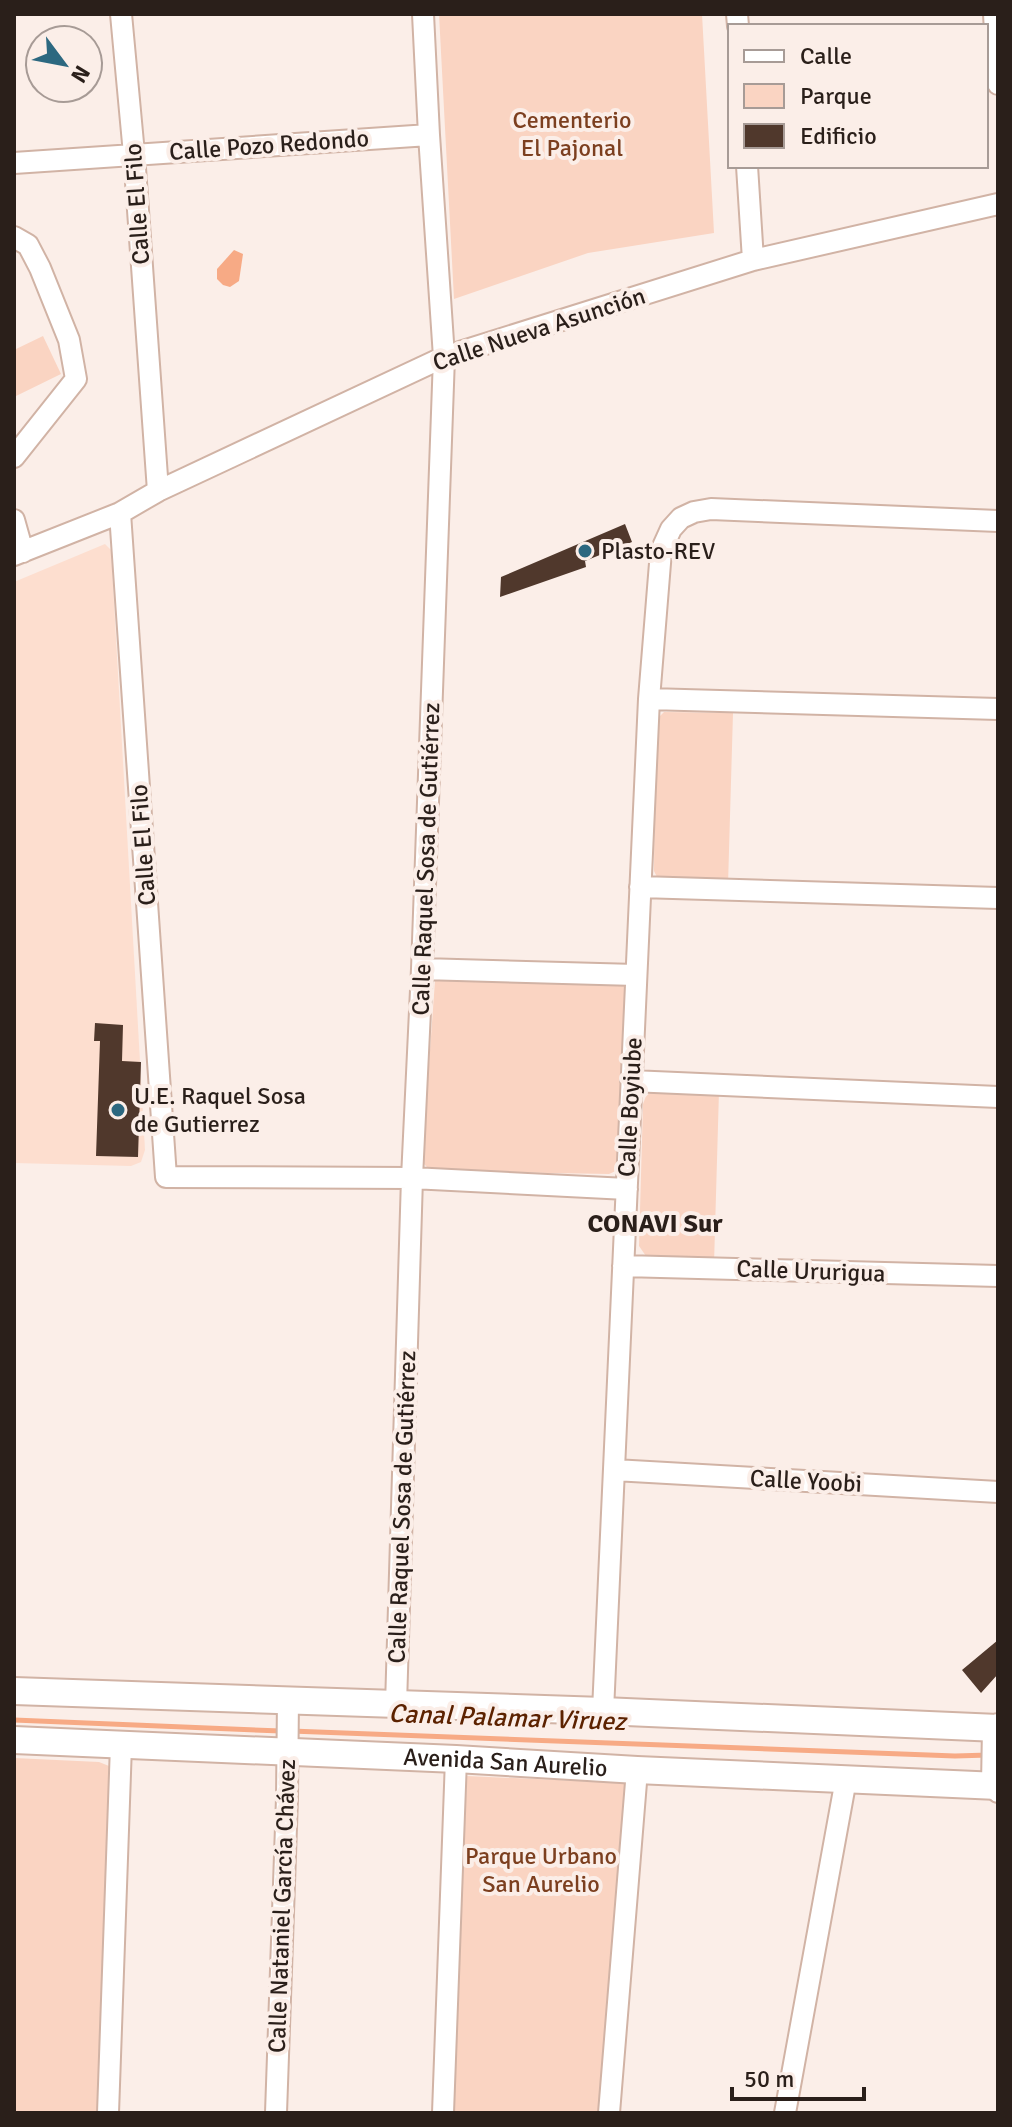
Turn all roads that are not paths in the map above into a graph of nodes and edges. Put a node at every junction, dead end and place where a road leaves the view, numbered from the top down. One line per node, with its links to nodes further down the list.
1 (121, 14): 6 (street, Calle El Filo)
2 (423, 14): 5 (street, Calle Raquel Sosa de Gutiérrez)
3 (994, 14): 4 (street)
4 (998, 84)
5 (429, 135): 6 (street, Calle Pozo Redondo); 12 (street, Calle Raquel Sosa de Gutiérrez)
6 (134, 154): 7 (street, Calle Pozo Redondo); 14 (street, Calle El Filo)
7 (14, 163)
8 (747, 168): 11 (street)
9 (998, 204): 11 (street, Calle Nueva Asunción)
10 (14, 237): 13 (street)
11 (753, 260): 12 (street, Calle Nueva Asunción)
12 (444, 357): 14 (street, Calle Nueva Asunción); 23 (street, Calle Raquel Sosa de Gutiérrez)
13 (14, 457)
14 (158, 491): 15 (street, Calle Nueva Asunción)
15 (120, 513): 18 (street, Calle Nueva Asunción); 27 (street, Calle El Filo)
16 (14, 520): 18 (street)
17 (998, 521): 19 (street, Calle Boyiube)
18 (19, 553)
19 (649, 699): 20 (street); 21 (street, Calle Boyiube)
20 (998, 709)
21 (640, 887): 22 (street); 24 (street, Calle Boyiube)
22 (998, 898)
23 (422, 969): 24 (street); 27 (street, Calle Raquel Sosa de Gutiérrez)
24 (636, 975): 25 (street, Calle Boyiube)
25 (631, 1081): 26 (street); 28 (street, Calle Boyiube)
26 (998, 1097)
27 (412, 1178): 28 (street); 35 (street, Calle Raquel Sosa de Gutiérrez)
28 (627, 1189): 29 (street, Calle Boyiube)
29 (623, 1266): 30 (street, Calle Ururigua); 31 (street, Calle Boyiube)
30 (998, 1276)
31 (614, 1470): 32 (street, Calle Yoobi); 36 (street, Calle Boyiube)
32 (998, 1492)
33 (14, 1691): 34 (main road)
34 (287, 1705): 35 (main road); 40 (street, Calle Nataniel García Chávez)
35 (396, 1705): 36 (main road)
36 (603, 1711): 37 (main road)
37 (996, 1730): 44 (street)
38 (14, 1740): 39 (main road, Avenida San Aurelio)
39 (121, 1745): 40 (main road, Avenida San Aurelio); 45 (street)
40 (286, 1747): 41 (main road, Avenida San Aurelio); 46 (street, Calle Nataniel García Chávez)
41 (456, 1759): 42 (main road, Avenida San Aurelio); 47 (street)
42 (637, 1770): 43 (main road, Avenida San Aurelio); 48 (street)
43 (846, 1779): 44 (main road, Avenida San Aurelio); 49 (street)
44 (995, 1785)
45 (108, 2113)
46 (276, 2113)
47 (443, 2113)
48 (609, 2113)
49 (785, 2113)

